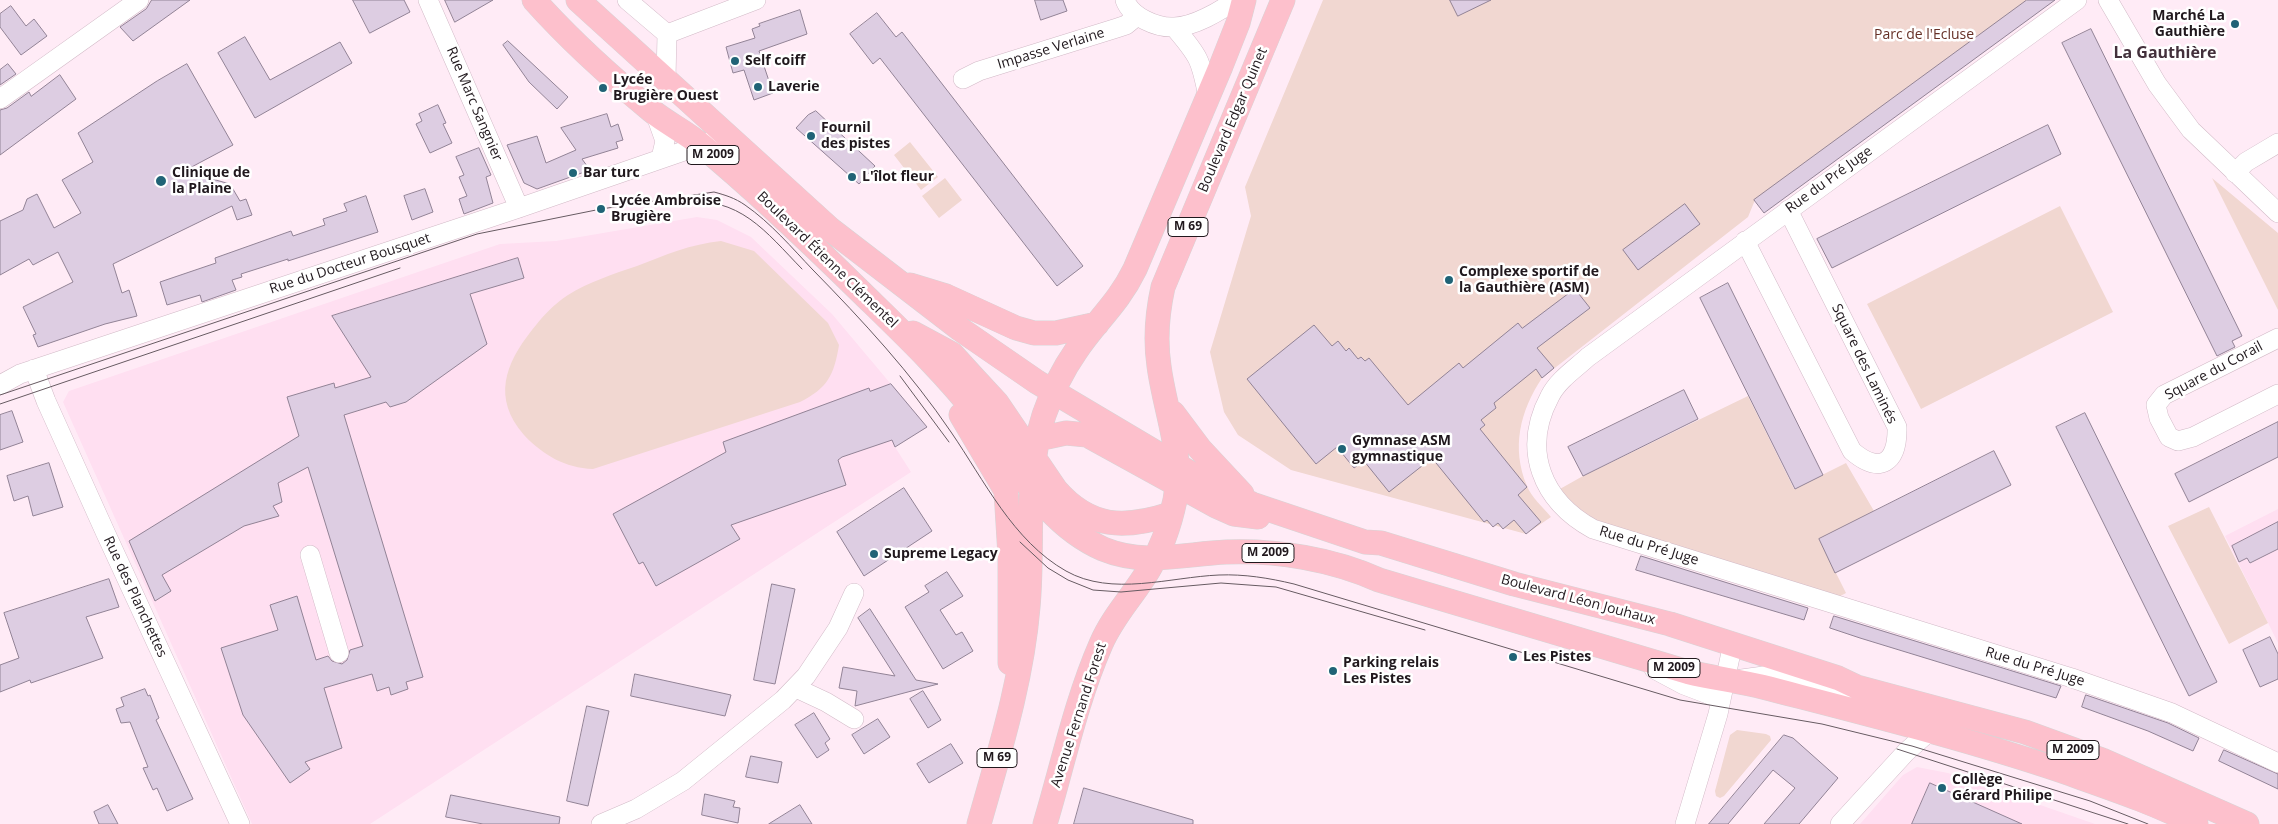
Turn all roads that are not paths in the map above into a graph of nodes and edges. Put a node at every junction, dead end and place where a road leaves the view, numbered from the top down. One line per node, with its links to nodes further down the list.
1 (139, 0): 20 (street)
2 (428, 0): 27 (street, Rue Marc Sangnier)
3 (534, 0): 21 (main road, Boulevard Étienne Clémentel / M 2009)
4 (578, 0): 17 (main road, Boulevard Étienne Clémentel / M 2009)
5 (627, 0): 16 (street)
6 (756, 0): 13 (street)
7 (1125, 0): 14 (street)
8 (1235, 0): 15 (street)
9 (1244, 0): 19 (main road, M 69)
10 (1283, 0): 40 (main road, Boulevard Edgar Quinet / M 69)
11 (2078, 0): 28 (street, Rue du Pré Juge)
12 (2108, 0): 26 (street)
13 (733, 3): 16 (street)
14 (1137, 16): 15 (street); 18 (street, Impasse Verlaine)
15 (1174, 28): 19 (street)
16 (667, 34): 17 (street)
17 (666, 79): 22 (main road, Boulevard Étienne Clémentel / M 2009)
18 (963, 80)
19 (1208, 97): 33 (main road, M 69)
20 (0, 99)
21 (655, 113): 24 (main road, Boulevard Étienne Clémentel / M 2009); 25 (street)
22 (729, 139): 24 (street); 31 (main road, Boulevard Étienne Clémentel / M 2009)
23 (2278, 143): 26 (street)
24 (702, 145): 25 (street, Rue du Docteur Bousquet); 32 (main road, Boulevard Étienne Clémentel / M 2009)
25 (661, 158): 27 (street, Rue du Docteur Bousquet)
26 (2235, 174): 29 (street)
27 (519, 208): 35 (street, Rue du Docteur Bousquet)
28 (1788, 210): 30 (street, Rue du Pré Juge); 30 (street, Square des Laminés)
29 (2278, 213)
30 (1745, 241): 58 (street, Rue du Pré Juge)
31 (897, 281): 33 (main road); 38 (main road, M 2009)
32 (888, 319): 36 (main road, Boulevard Étienne Clémentel / M 2009); 41 (main road)
33 (1097, 324): 38 (main road, M 69)
34 (2278, 338): 39 (street, Square du Corail)
35 (34, 369): 37 (street, Rue du Docteur Bousquet); 59 (street, Rue des Planchettes)
36 (948, 380): 43 (main road, M 2009); 55 (main road)
37 (0, 385)
38 (1052, 392): 41 (main road, M 69); 42 (main road, M 2009)
39 (2278, 394)
40 (1169, 408): 42 (main road, Boulevard Edgar Quinet / M 69); 44 (main road)
41 (1036, 448): 42 (main road); 43 (main road, M 69); 45 (main road)
42 (1177, 475): 44 (main road, M 2009); 45 (main road, Boulevard Edgar Quinet / M 69); 46 (main road)
43 (1032, 490): 48 (main road, M 2009); 55 (main road, M 69)
44 (1252, 504): 46 (main road, M 2009)
45 (1171, 514): 48 (main road, Boulevard Edgar Quinet / M 69)
46 (1297, 521): 50 (main road, Boulevard Léon Jouhaux / M 2009)
47 (310, 555): 51 (street)
48 (1155, 560): 54 (main road, Boulevard Léon Jouhaux / M 2009); 62 (main road, Avenue Fernand Forest / M 69)
49 (854, 593): 53 (street)
50 (1733, 643): 52 (main road, Boulevard Léon Jouhaux / M 2009); 54 (street)
51 (339, 653)
52 (1858, 687): 54 (street, Boulevard Léon Jouhaux); 66 (main road, Boulevard Léon Jouhaux / M 2009)
53 (796, 688): 56 (street); 60 (street)
54 (1724, 690): 57 (main road, Boulevard Léon Jouhaux / M 2009); 63 (street)
55 (1014, 692): 61 (main road, M 69)
56 (854, 719)
57 (1931, 730): 64 (street); 65 (main road, Boulevard Léon Jouhaux / M 2009)
58 (2278, 763)
59 (240, 824)
60 (601, 824)
61 (978, 824)
62 (1045, 824)
63 (1685, 824)
64 (1840, 824)
65 (2196, 824)
66 (2247, 824)

